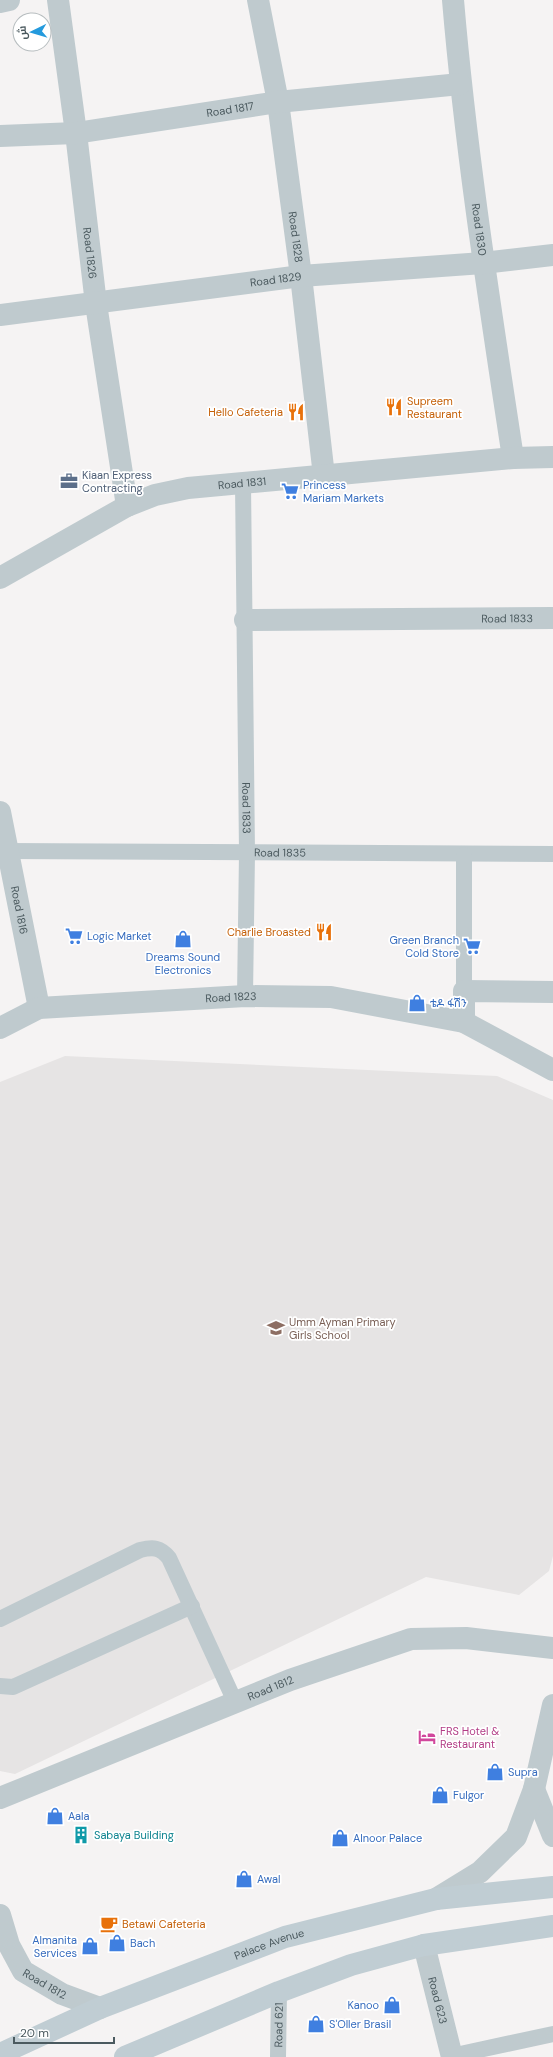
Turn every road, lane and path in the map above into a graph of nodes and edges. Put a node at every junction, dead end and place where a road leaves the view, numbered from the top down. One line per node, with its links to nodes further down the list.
1 (9, 0): 5 (street)
2 (58, 0): 8 (street, Road 1826)
3 (258, 0): 7 (street, Road 1828)
4 (453, 0): 6 (street, Road 1830)
5 (0, 2)
6 (460, 84): 7 (street, Road 1817); 11 (street, Road 1830)
7 (278, 102): 8 (street, Road 1817); 12 (street, Road 1828)
8 (76, 133): 9 (street, Road 1817); 13 (street, Road 1826)
9 (0, 136)
10 (553, 255): 11 (street, Road 1829)
11 (483, 263): 12 (street, Road 1829); 16 (street, Road 1830)
12 (301, 276): 13 (street, Road 1829); 17 (street, Road 1828)
13 (96, 304): 14 (street, Road 1829); 19 (street, Road 1826)
14 (0, 315)
15 (553, 457): 16 (street, Road 1831)
16 (513, 458): 17 (street, Road 1831)
17 (324, 476): 18 (street, Road 1831)
18 (243, 483): 19 (street, Road 1831); 22 (lane, Road 1833)
19 (127, 506): 20 (street, Road 1831)
20 (0, 578)
21 (553, 618): 22 (street, Road 1833)
22 (245, 620): 25 (lane, Road 1833)
23 (0, 812): 24 (street, Road 1816)
24 (6, 851): 25 (lane, Road 1835); 31 (street, Road 1816)
25 (247, 853): 27 (lane, Road 1835); 30 (lane, Road 1833)
26 (553, 854): 27 (lane, Road 1835)
27 (464, 855): 28 (lane)
28 (464, 991): 29 (street); 32 (street)
29 (553, 992)
30 (245, 996): 31 (street, Road 1823); 32 (street, Road 1823)
31 (39, 1008): 33 (street, Road 1823)
32 (464, 1022): 34 (street, Road 1823)
33 (0, 1028)
34 (553, 1070)
35 (192, 1606): 36 (lane); 38 (lane); 39 (lane)
36 (0, 1619)
37 (553, 1648): 39 (street, Road 1812)
38 (0, 1686)
39 (236, 1704): 42 (street, Road 1812)
40 (553, 1705): 41 (street)
41 (534, 1789): 43 (street); 45 (street)
42 (0, 1798)
43 (553, 1836)
44 (553, 1887): 45 (main road, Palace Avenue)
45 (436, 1899): 50 (main road, Palace Avenue)
46 (0, 1915): 50 (street, Road 1812)
47 (553, 1926): 48 (main road)
48 (424, 1945): 49 (main road); 53 (street, Road 623)
49 (279, 1992): 54 (main road); 55 (lane, Road 621)
50 (100, 2008): 52 (main road, Palace Avenue)
51 (553, 2034): 53 (lane, Road 623)
52 (0, 2054)
53 (451, 2056)
54 (125, 2057)
55 (278, 2057)

